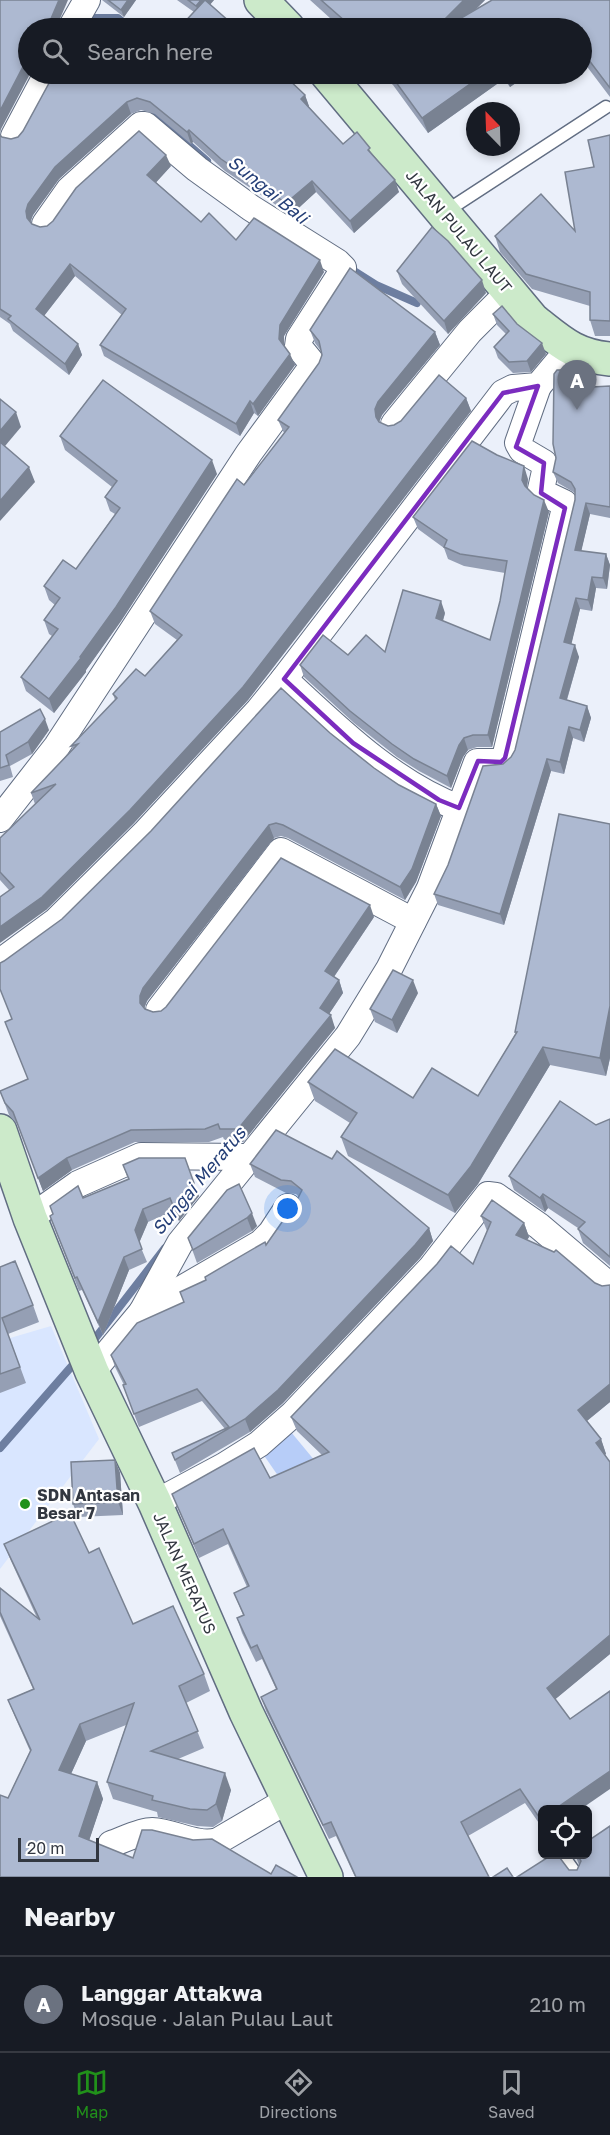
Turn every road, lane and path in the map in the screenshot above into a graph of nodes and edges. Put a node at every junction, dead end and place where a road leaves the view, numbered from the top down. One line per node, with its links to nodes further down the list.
1 (261, 0): 2 (street)
2 (278, 18)
3 (42, 84): 6 (street)
4 (335, 84): 7 (street, JALAN PULAU LAUT)
5 (606, 106): 7 (lane)
6 (14, 136)
7 (444, 213): 9 (street, JALAN PULAU LAUT)
8 (45, 224): 16 (street)
9 (509, 291): 10 (street, JALAN PULAU LAUT); 13 (street)
10 (569, 349): 11 (street, JALAN PULAU LAUT); 12 (street)
11 (610, 359)
12 (538, 386): 14 (street); 15 (street)
13 (394, 424)
14 (284, 679): 15 (street); 18 (street)
15 (459, 808): 17 (street)
16 (0, 819)
17 (413, 921): 19 (street); 21 (street)
18 (0, 962)
19 (159, 1010)
20 (0, 1131): 23 (street, JALAN MERATUS)
21 (240, 1158): 23 (street); 25 (street)
22 (288, 1207): 25 (street)
23 (30, 1218): 26 (street, JALAN MERATUS)
24 (610, 1286): 27 (street)
25 (142, 1312): 26 (street)
26 (85, 1354): 27 (street, JALAN MERATUS)
27 (155, 1503): 28 (street, JALAN MERATUS)
28 (288, 1800): 29 (street); 31 (street, JALAN MERATUS)
29 (111, 1844)
30 (565, 1859): 32 (lane)
31 (326, 1877)
32 (578, 1877)

